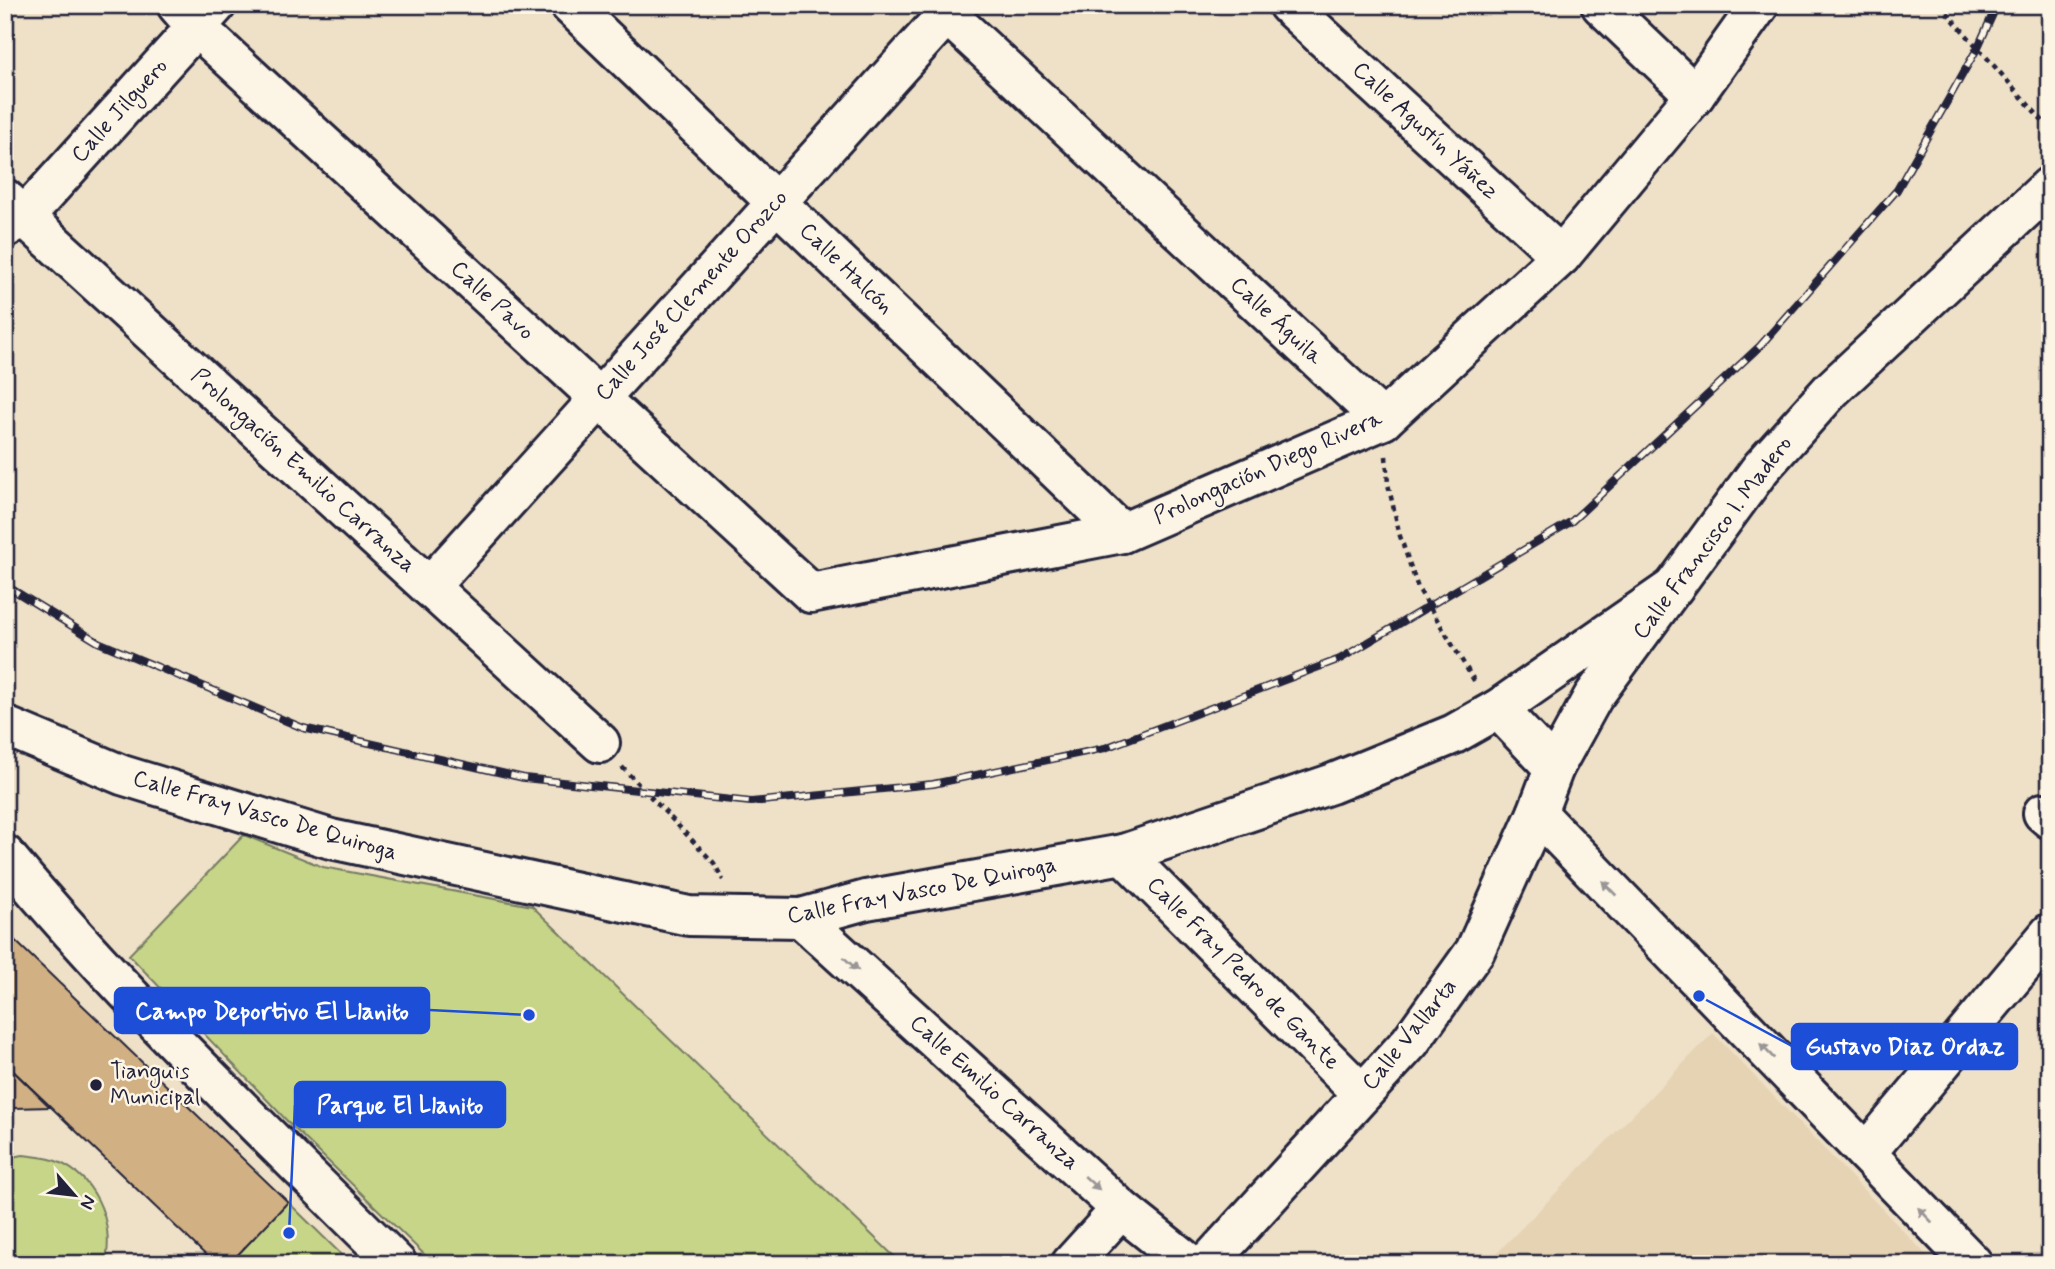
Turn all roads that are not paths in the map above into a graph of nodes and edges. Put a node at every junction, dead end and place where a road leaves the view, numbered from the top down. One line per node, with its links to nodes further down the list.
1 (570, 5): 9 (street, Calle Halcón)
2 (1288, 5): 11 (street, Calle Agustín Yáñez)
3 (1601, 5): 7 (street)
4 (1759, 5): 7 (street, Prolongación Diego Rivera)
5 (946, 8): 9 (street, Calle José Clemente Orozco); 13 (street, Calle Águila)
6 (196, 12): 10 (street, Calle Jilguero); 12 (street, Calle Pavo)
7 (1695, 95): 11 (street, Prolongación Diego Rivera)
8 (2050, 186): 16 (street, Calle Francisco I. Madero)
9 (776, 203): 12 (street, Calle José Clemente Orozco); 14 (street, Calle Halcón)
10 (11, 215): 15 (street, Prolongación Emilio Carranza)
11 (1561, 256): 13 (street, Prolongación Diego Rivera)
12 (598, 399): 15 (street, Calle José Clemente Orozco); 17 (street, Calle Pavo)
13 (1382, 420): 14 (street, Prolongación Diego Rivera)
14 (1122, 533): 17 (street, Prolongación Diego Rivera)
15 (429, 587): 20 (street, Prolongación Emilio Carranza)
16 (1675, 587): 18 (street, Calle Fray Vasco De Quiroga); 21 (street, Calle Francisco I. Madero)
17 (811, 593)
18 (1499, 709): 21 (street); 23 (street, Calle Fray Vasco De Quiroga)
19 (5, 726): 25 (street, Calle Fray Vasco De Quiroga)
20 (600, 743)
21 (1554, 768): 22 (street, Calle Vallarta)
22 (1537, 813): 27 (street, Calle Vallarta); 28 (street, one-way to 22)
23 (1123, 854): 25 (street, Calle Fray Vasco De Quiroga); 27 (street, Calle Fray Pedro de Gante)
24 (5, 855): 30 (street)
25 (801, 918): 29 (street, Calle Emilio Carranza, one-way to 29)
26 (2050, 933): 28 (street)
27 (1362, 1094): 33 (street, Calle Vallarta)
28 (1866, 1153): 34 (street, one-way to 28)
29 (1121, 1209): 31 (street); 32 (street, Calle Emilio Carranza)
30 (397, 1264)
31 (1071, 1264)
32 (1190, 1264)
33 (1207, 1264)
34 (1973, 1264)

